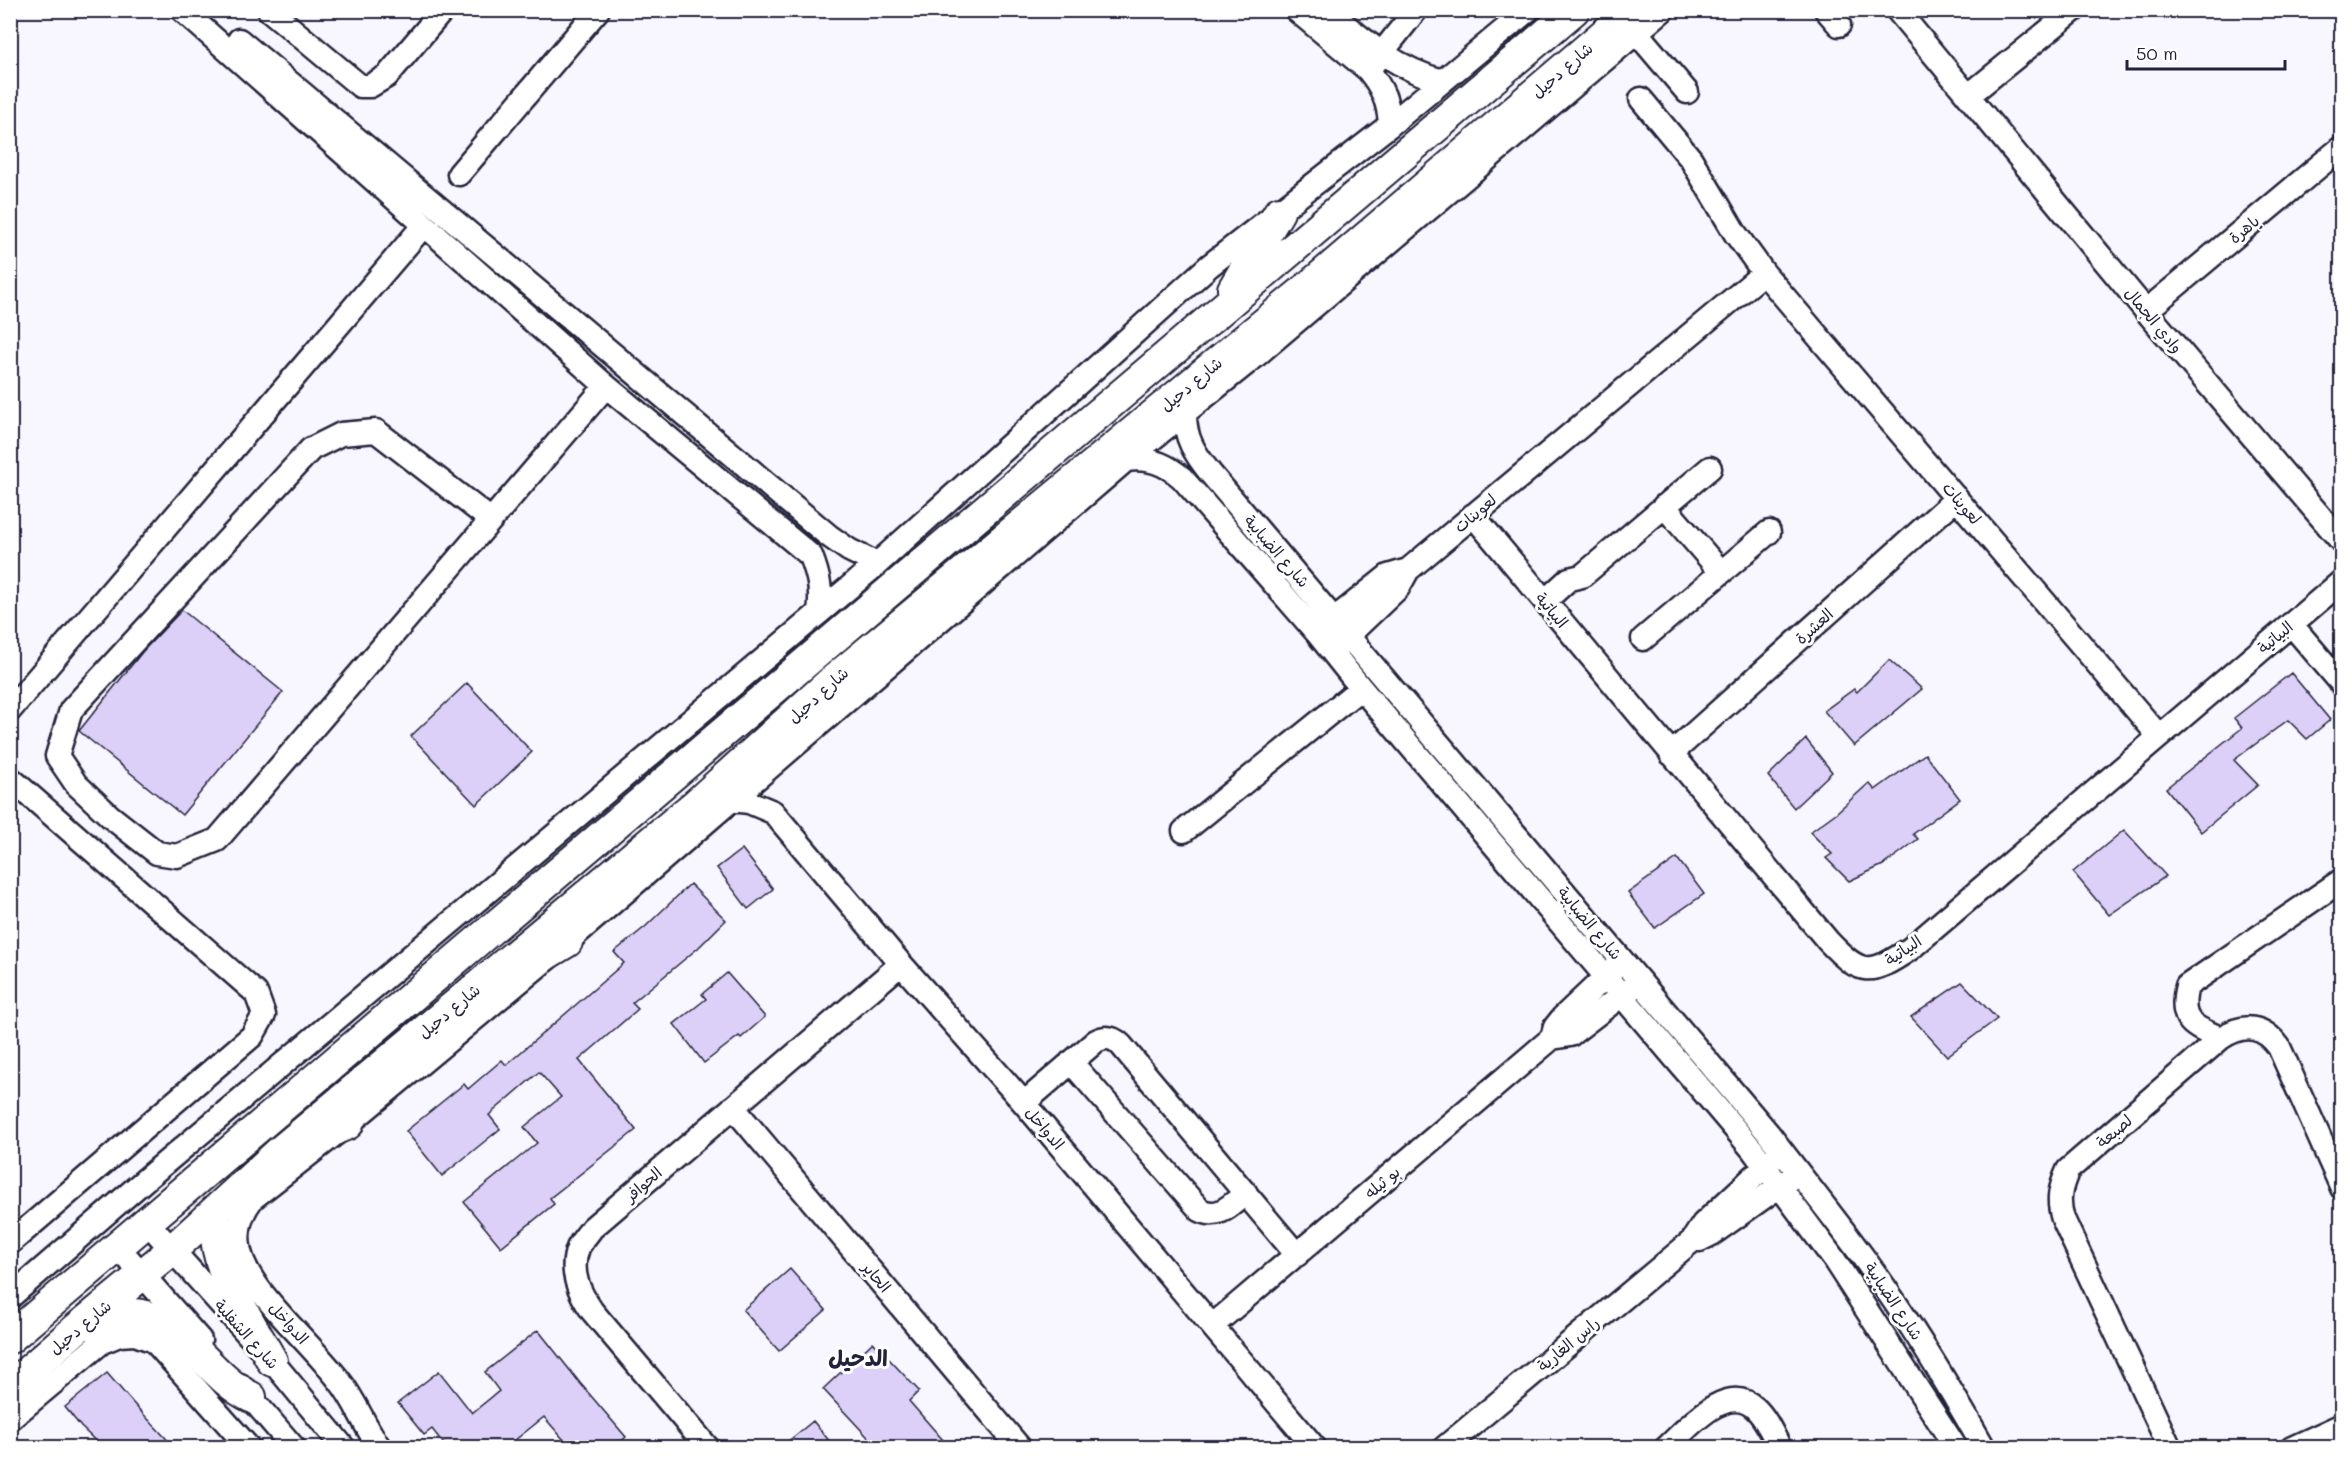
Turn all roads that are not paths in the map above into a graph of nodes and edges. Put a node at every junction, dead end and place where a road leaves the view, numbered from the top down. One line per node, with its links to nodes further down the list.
1 (182, 10): 25 (street)
2 (204, 10): 40 (street)
3 (268, 10): 4 (street)
4 (443, 10)
5 (598, 10): 23 (street)
6 (1296, 10): 15 (street)
7 (1327, 10): 15 (street)
8 (1416, 10): 16 (street)
9 (1528, 10): 17 (street)
10 (1574, 10): 27 (main road, شارع دحيل)
11 (1663, 10): 14 (street, شارع دحيل)
12 (1897, 10): 19 (street, وادي الجمال)
13 (2074, 10): 19 (street)
14 (1634, 22): 18 (street); 29 (main road, شارع دحيل); 30 (street, شارع دحيل)
15 (1344, 36): 16 (street)
16 (1375, 62): 17 (street); 21 (street)
17 (1443, 81): 21 (street)
18 (1688, 92)
19 (1968, 96): 28 (street, وادي الجمال)
20 (1641, 99): 26 (street, لعوينات)
21 (1390, 125): 24 (street)
22 (2342, 147): 28 (street, باهرة)
23 (459, 174)
24 (1280, 212): 27 (main road); 43 (street)
25 (424, 225): 31 (street); 55 (street)
26 (1764, 273): 35 (street, لعوينات); 37 (street, لعوينات)
27 (1221, 309): 85 (main road, شارع دحيل)
28 (2146, 311): 41 (street, وادي الجمال)
29 (1274, 315): 30 (main road); 52 (main road, شارع دحيل)
30 (1252, 358): 32 (street, شارع دحيل)
31 (606, 387): 38 (street); 42 (street)
32 (1185, 411): 33 (street, شارع دحيل); 49 (street, شارع الضبابية)
33 (1126, 460): 49 (street, شارع الضبابية); 57 (street, شارع دحيل)
34 (1710, 468): 36 (street)
35 (1957, 498): 56 (street, لعوينات); 58 (street, العشرة)
36 (1664, 507): 44 (street); 46 (street)
37 (1473, 515): 46 (street, البياتية); 49 (street, لعوينات)
38 (491, 520): 38 (street)
39 (1769, 532): 44 (street)
40 (829, 536): 42 (street); 43 (street)
41 (2342, 542)
42 (811, 556): 47 (street)
43 (877, 564): 47 (street)
44 (1721, 572): 50 (street)
45 (2342, 581): 48 (street, البياتية)
46 (1548, 606): 58 (street, البياتية)
47 (819, 613): 92 (street)
48 (2291, 624): 53 (street); 56 (street, البياتية)
49 (1333, 629): 51 (street, لعوينات); 68 (street, شارع الضبابية)
50 (1643, 639)
51 (1331, 651): 54 (street, شارع الضبابية)
52 (832, 681): 57 (main road); 62 (main road, شارع دحيل)
53 (2342, 684)
54 (1361, 688): 64 (street); 68 (street, شارع الضبابية)
55 (10, 710)
56 (2158, 735): 58 (street, البياتية)
57 (799, 742): 59 (street, شارع دحيل)
58 (1671, 754)
59 (776, 764): 61 (street, شارع دحيل); 63 (street)
60 (10, 778): 87 (street)
61 (732, 800): 62 (main road); 63 (street); 66 (street, شارع دحيل)
62 (698, 803): 70 (main road, شارع دحيل)
63 (772, 812): 67 (street, الدواخل)
64 (1184, 831)
65 (2342, 880): 72 (street)
66 (567, 942): 70 (main road); 76 (street, شارع دحيل)
67 (901, 964): 74 (street, الدواخل); 75 (street, الحوافر)
68 (1614, 969): 69 (street, شارع الضبابية); 71 (street, بو ثيله)
69 (1631, 988): 71 (street, بو ثيله); 78 (street, شارع الضبابية)
70 (432, 1024): 77 (main road, شارع دحيل)
71 (1552, 1038): 90 (street, بو ثيله)
72 (2221, 1038): 81 (street, لصبعة); 115 (street, لصبعة)
73 (1071, 1062): 74 (street); 83 (street); 83 (street)
74 (1024, 1103): 93 (street, الدواخل)
75 (733, 1107): 107 (street, الحوافر); 108 (street, الحاير)
76 (348, 1124): 77 (main road); 82 (street, شارع دحيل)
77 (278, 1153): 84 (main road, شارع دحيل)
78 (1773, 1159): 79 (street, شارع الضبابية); 80 (street, شارع الضبابية); 86 (street, راس الغارية)
79 (1798, 1173): 80 (street, راس الغارية); 114 (street, شارع الضبابية)
80 (1780, 1186): 86 (street, راس الغارية); 113 (street, شارع الضبابية)
81 (2342, 1188)
82 (260, 1191): 101 (street, الدواخل)
83 (1246, 1193): 90 (street)
84 (216, 1210): 89 (main road, شارع دحيل); 96 (main road)
85 (147, 1222): 88 (main road, شارع دحيل); 89 (street, شارع الشفلية)
86 (1692, 1241): 110 (street, راس الغارية)
87 (10, 1243)
88 (118, 1247): 91 (street); 95 (main road, شارع دحيل)
89 (172, 1250): 91 (main road, شارع دحيل); 96 (street, شارع الشفلية)
90 (1298, 1255): 93 (street, بو ثيله)
91 (143, 1275): 94 (main road, شارع دحيل); 98 (street)
92 (10, 1297)
93 (1212, 1326): 109 (street, الدواخل)
94 (76, 1329): 97 (main road, شارع دحيل); 98 (main road)
95 (10, 1338)
96 (272, 1360): 99 (street, شارع الشفلية)
97 (10, 1387)
98 (251, 1397): 104 (street)
99 (306, 1403): 101 (street); 105 (street, شارع الشفلية)
100 (10, 1419): 103 (street, شارع دحيل)
101 (364, 1423): 106 (street, الدواخل)
102 (2342, 1425): 116 (street)
103 (249, 1448)
104 (294, 1448)
105 (344, 1448)
106 (380, 1448)
107 (708, 1448)
108 (1020, 1448)
109 (1315, 1448)
110 (1444, 1448)
111 (1666, 1448): 112 (street)
112 (1780, 1448)
113 (1956, 1448)
114 (1984, 1448)
115 (2170, 1448)
116 (2292, 1448)

